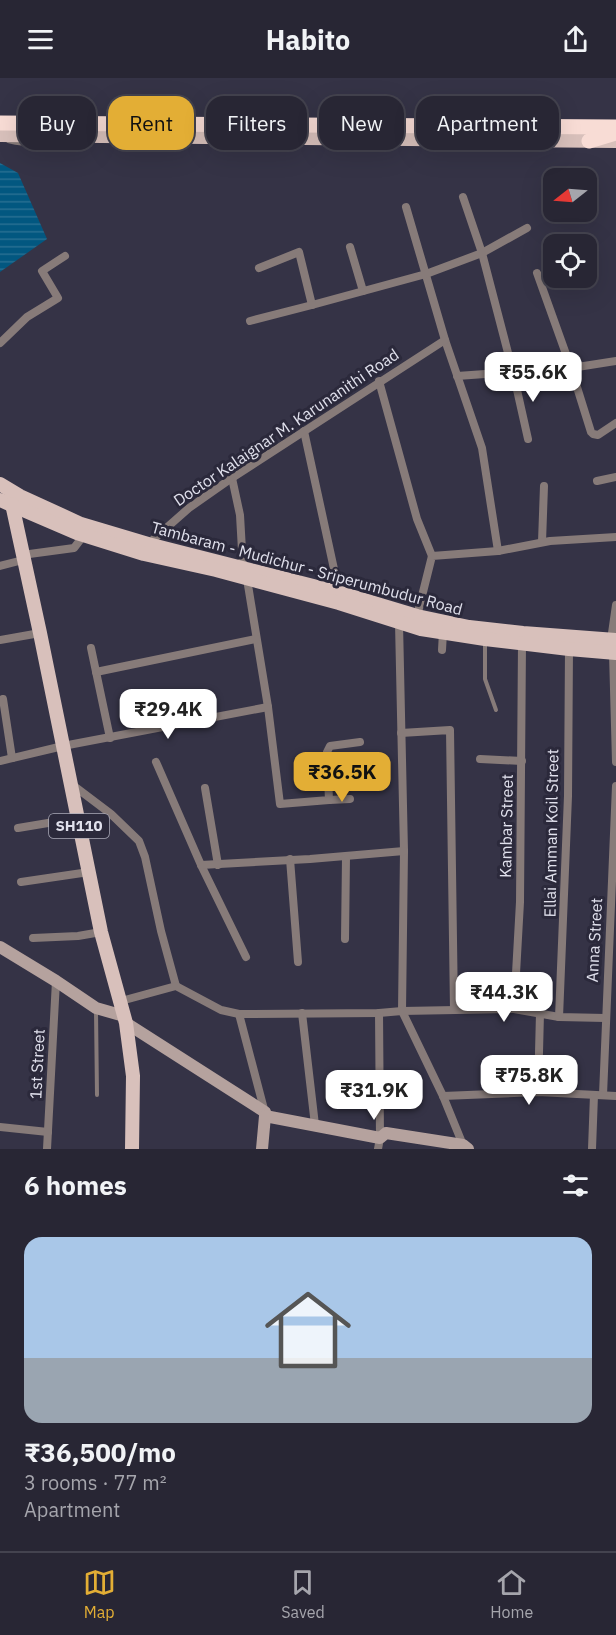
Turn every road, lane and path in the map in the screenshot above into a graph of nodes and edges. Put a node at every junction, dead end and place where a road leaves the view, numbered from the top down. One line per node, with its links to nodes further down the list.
1 (0, 123): 2 (highway)
2 (319, 124)
3 (404, 125): 4 (highway)
4 (616, 127)
5 (616, 133): 9 (highway)
6 (0, 136): 7 (main road)
7 (319, 138)
8 (404, 139): 9 (main road)
9 (590, 141): 10 (main road)
10 (616, 141)
11 (463, 197): 15 (street)
12 (406, 207): 19 (street)
13 (527, 228): 15 (street)
14 (350, 247): 20 (street)
15 (483, 253): 19 (street); 27 (street)
16 (65, 256): 24 (street)
17 (259, 268): 21 (street)
18 (537, 273): 26 (street)
19 (426, 274): 20 (street); 23 (street)
20 (363, 291): 21 (street)
21 (312, 305): 22 (street)
22 (250, 321)
23 (445, 340): 28 (street); 29 (street, Doctor Kalaignar M. Karunanithi Road)
24 (0, 343)
25 (616, 361): 26 (street)
26 (571, 369): 27 (street); 30 (street)
27 (513, 372): 28 (street); 32 (street)
28 (457, 376): 43 (street)
29 (379, 381): 31 (street, Doctor Kalaignar M. Karunanithi Road); 44 (street)
30 (616, 423)
31 (304, 431): 34 (street, Doctor Kalaignar M. Karunanithi Road); 48 (street)
32 (528, 439)
33 (616, 477): 35 (street)
34 (232, 478): 42 (street, Doctor Kalaignar M. Karunanithi Road); 47 (street)
35 (597, 481)
36 (0, 484): 38 (main road, Tambaram - Mudichur - Sriperumbudur Road)
37 (544, 486): 41 (street)
38 (10, 500): 39 (main road, Tambaram - Mudichur - Sriperumbudur Road); 42 (main road, Tambaram - Mudichur - Sriperumbudur Road); 45 (main road, SH110)
39 (84, 535): 42 (main road, Tambaram - Mudichur - Sriperumbudur Road); 45 (street)
40 (616, 537): 41 (street)
41 (542, 542): 43 (street)
42 (146, 549): 47 (main road, Tambaram - Mudichur - Sriperumbudur Road)
43 (498, 551): 44 (street)
44 (432, 556): 50 (street)
45 (23, 557): 46 (street); 53 (main road, SH110)
46 (0, 566)
47 (245, 574): 48 (main road, Tambaram - Mudichur - Sriperumbudur Road); 51 (main road, Tambaram - Mudichur - Sriperumbudur Road); 54 (street)
48 (337, 592): 50 (main road, Tambaram - Mudichur - Sriperumbudur Road)
49 (616, 605): 58 (street)
50 (417, 616): 58 (main road, Tambaram - Mudichur - Sriperumbudur Road)
51 (399, 623): 52 (main road, Tambaram - Mudichur - Sriperumbudur Road); 66 (street)
52 (443, 632): 55 (main road, Tambaram - Mudichur - Sriperumbudur Road); 61 (street)
53 (40, 633): 56 (street); 69 (main road, SH110)
54 (256, 639): 62 (street); 64 (street)
55 (485, 639): 57 (main road, Tambaram - Mudichur - Sriperumbudur Road); 65 (lane)
56 (0, 640)
57 (522, 643): 60 (main road, Tambaram - Mudichur - Sriperumbudur Road); 73 (street, Kambar Street)
58 (614, 646): 60 (main road, Tambaram - Mudichur - Sriperumbudur Road); 75 (street)
59 (91, 648): 62 (street)
60 (569, 649): 107 (street, Ellai Amman Koil Street)
61 (442, 650)
62 (96, 672): 67 (street)
63 (3, 699): 70 (street)
64 (268, 707): 67 (street); 80 (street)
65 (496, 710)
66 (401, 733): 83 (street); 100 (street)
67 (110, 738): 69 (street)
68 (360, 742): 80 (street)
69 (63, 746): 70 (street); 76 (main road, SH110)
70 (12, 758): 72 (street)
71 (480, 759): 73 (street)
72 (0, 760)
73 (522, 761): 101 (street, Kambar Street)
74 (156, 762): 86 (street)
75 (616, 762)
76 (70, 783): 81 (main road, SH110); 97 (street)
77 (616, 786): 108 (street, Anna Street)
78 (204, 788): 87 (street)
79 (350, 799): 80 (street)
80 (329, 800)
81 (78, 818): 82 (street); 88 (main road, SH110)
82 (18, 828)
83 (404, 851): 84 (street); 102 (street)
84 (346, 857): 85 (street); 92 (street)
85 (290, 860): 87 (street); 95 (street)
86 (201, 865): 87 (street); 94 (street)
87 (218, 865)
88 (89, 872): 89 (street); 90 (main road, SH110)
89 (21, 882)
90 (101, 932): 91 (street); 98 (main road, SH110)
91 (33, 938)
92 (345, 939)
93 (0, 947): 96 (street)
94 (246, 957)
95 (298, 962)
96 (56, 981): 99 (street); 118 (street, 1st Street)
97 (176, 986): 98 (street); 106 (street)
98 (121, 1001): 109 (main road, SH110)
99 (96, 1008): 109 (street); 111 (lane)
100 (454, 1009): 101 (street); 102 (street)
101 (514, 1009): 105 (street)
102 (402, 1011): 104 (street); 113 (street)
103 (302, 1013): 104 (street); 106 (street); 116 (street)
104 (379, 1013): 119 (street)
105 (540, 1013): 107 (street); 110 (street)
106 (239, 1014): 115 (street)
107 (559, 1017): 108 (street)
108 (605, 1018): 112 (street, Anna Street)
109 (125, 1020): 115 (street); 122 (main road, SH110)
110 (538, 1092): 112 (street); 113 (street)
111 (97, 1095)
112 (599, 1095): 114 (street); 124 (street, Anna Street)
113 (443, 1096): 120 (street)
114 (616, 1096)
115 (265, 1114): 116 (street); 123 (street)
116 (315, 1125): 119 (street)
117 (0, 1126): 118 (street)
118 (48, 1132): 121 (street, 1st Street)
119 (379, 1143): 120 (street)
120 (466, 1147)
121 (47, 1149)
122 (132, 1149)
123 (262, 1149)
124 (592, 1149)

